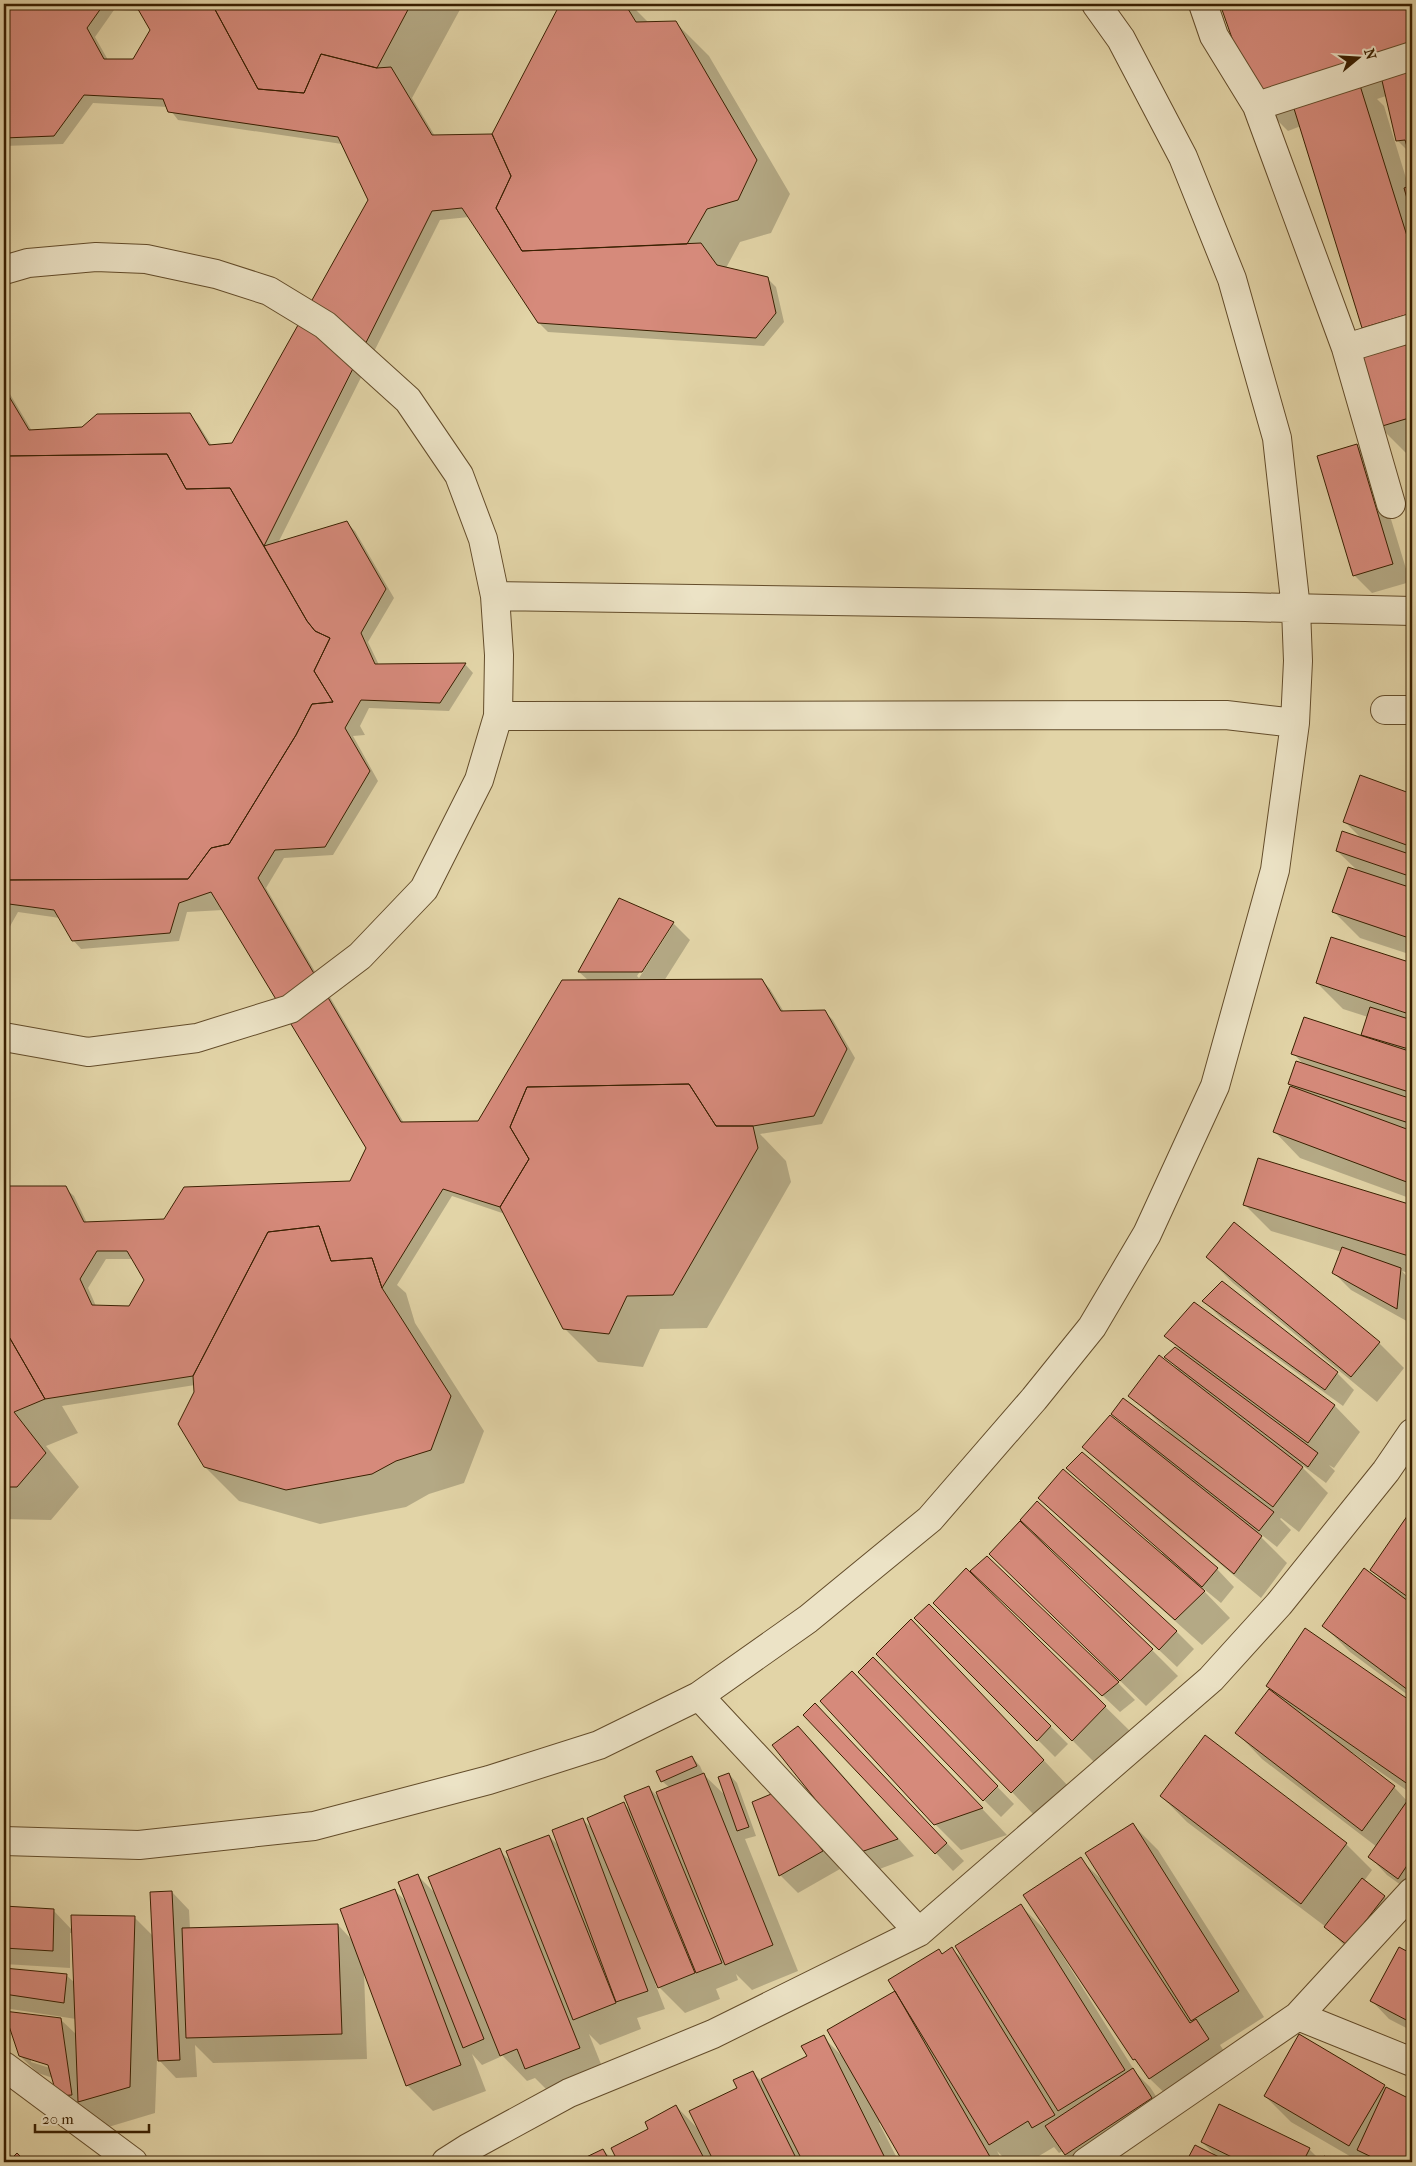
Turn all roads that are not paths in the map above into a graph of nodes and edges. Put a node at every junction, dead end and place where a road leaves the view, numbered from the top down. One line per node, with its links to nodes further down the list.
1 (1096, 4): 10 (street)
2 (1203, 4): 4 (street)
3 (1412, 56): 4 (street)
4 (1257, 106): 7 (street)
5 (4, 270): 9 (street)
6 (1412, 328): 7 (street)
7 (1346, 348): 8 (street)
8 (1391, 504)
9 (495, 596): 10 (street); 14 (street)
10 (1296, 608): 11 (street); 15 (street)
11 (1412, 611)
12 (1385, 710): 13 (street)
13 (1412, 710)
14 (498, 716): 15 (street); 16 (street)
15 (1295, 723): 18 (street)
16 (4, 1037)
17 (1412, 1433): 21 (street)
18 (699, 1696): 19 (street); 21 (street)
19 (4, 1840)
20 (1406, 1907): 22 (street)
21 (919, 1932): 26 (street)
22 (1298, 2016): 23 (street); 27 (street)
23 (1412, 2062)
24 (4, 2066): 25 (street)
25 (133, 2162)
26 (446, 2162)
27 (1086, 2162)

